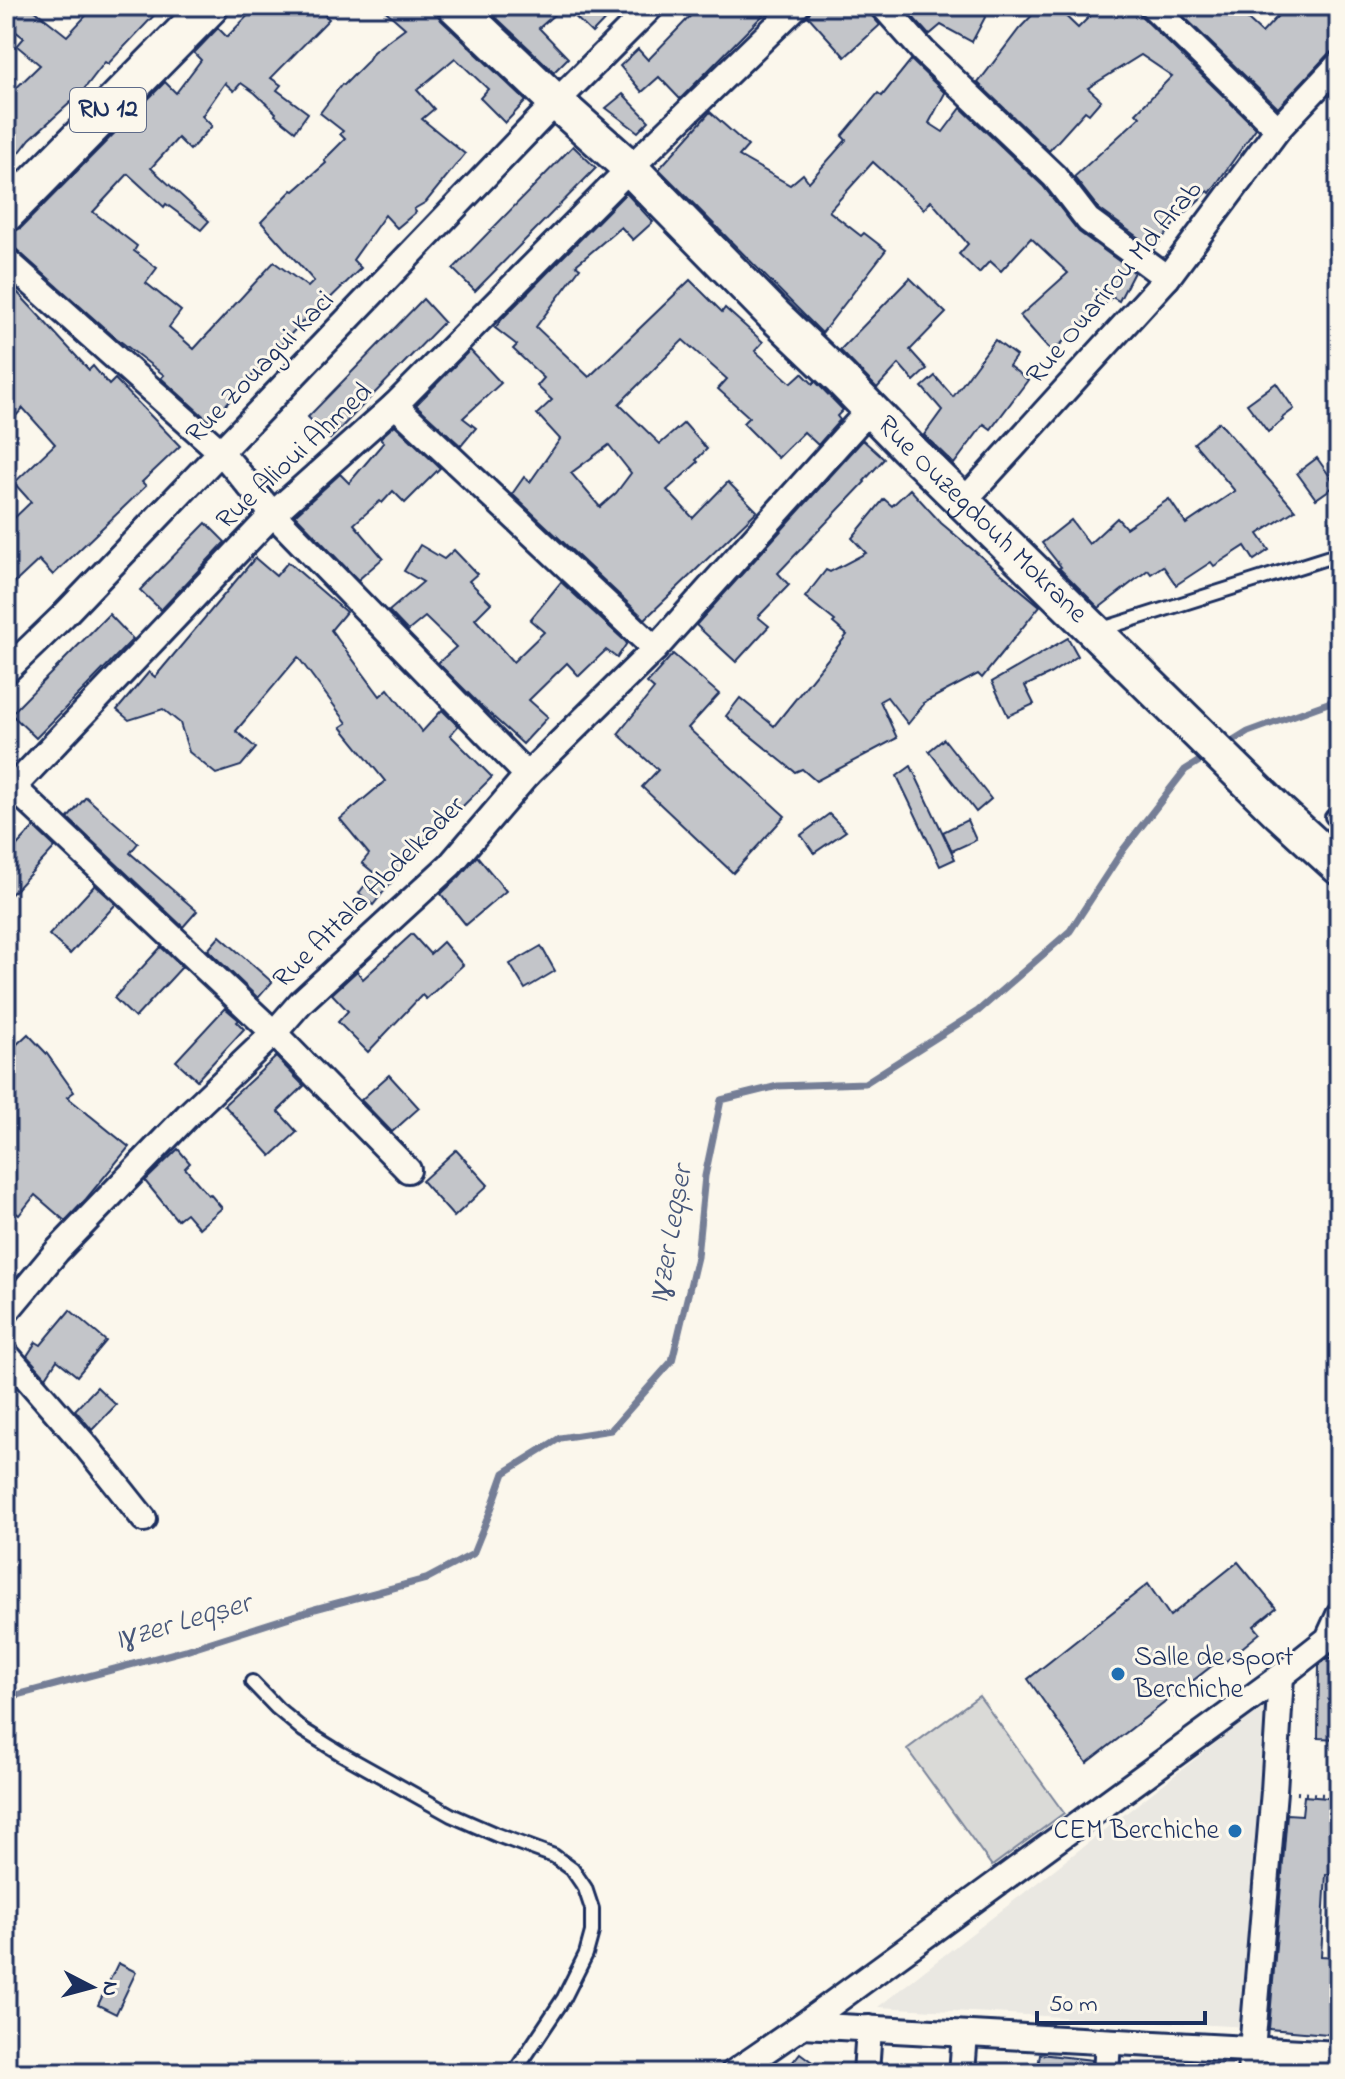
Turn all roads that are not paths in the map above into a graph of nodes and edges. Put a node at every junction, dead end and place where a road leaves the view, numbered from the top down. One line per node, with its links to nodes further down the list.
1 (210, 6): 11 (main road, RN 12)
2 (455, 6): 8 (main road, Rue Ouzegdouh Mokrane)
3 (652, 6): 8 (street, Rue Zouagui Kaci)
4 (797, 6): 10 (street, Rue Alioui Ahmed)
5 (883, 6): 13 (street)
6 (1152, 6): 9 (street)
7 (1339, 64): 9 (street, Rue Ouarirou Md Arab)
8 (556, 102): 10 (main road, Rue Ouzegdouh Mokrane); 16 (street, Rue Zouagui Kaci)
9 (1278, 129): 13 (street, Rue Ouarirou Md Arab)
10 (630, 168): 14 (street, Rue Alioui Ahmed); 15 (main road, Rue Ouzegdouh Mokrane)
11 (6, 213)
12 (6, 260): 16 (street)
13 (1167, 278): 17 (street, Rue Ouarirou Md Arab)
14 (395, 405): 18 (street, Rue Alioui Ahmed); 21 (street)
15 (870, 409): 17 (main road, Rue Ouzegdouh Mokrane); 21 (street, Rue Attala Abdelkader)
16 (221, 452): 18 (street); 22 (street, Rue Zouagui Kaci)
17 (963, 502): 20 (main road, Rue Ouzegdouh Mokrane)
18 (273, 514): 23 (street); 24 (street, Rue Alioui Ahmed)
19 (1339, 554): 20 (lane)
20 (1096, 631): 25 (main road, Rue Ouzegdouh Mokrane)
21 (655, 649): 23 (street, Rue Attala Abdelkader)
22 (6, 671)
23 (527, 775): 26 (street, Rue Attala Abdelkader)
24 (10, 791): 26 (street)
25 (1339, 867)
26 (274, 1033): 27 (street); 28 (street, Rue Attala Abdelkader)
27 (408, 1170)
28 (6, 1312)
29 (6, 1354): 30 (street)
30 (144, 1519)
31 (1337, 1623): 32 (street)
32 (1281, 1676): 34 (street); 39 (street)
33 (252, 1682): 40 (lane)
34 (803, 2025): 35 (street); 41 (street)
35 (869, 2028): 36 (street); 42 (street)
36 (965, 2034): 37 (street); 43 (street)
37 (1108, 2042): 39 (street); 44 (street)
38 (1339, 2054): 39 (street)
39 (1251, 2061)
40 (514, 2073)
41 (733, 2073)
42 (866, 2073)
43 (962, 2073)
44 (1106, 2073)

